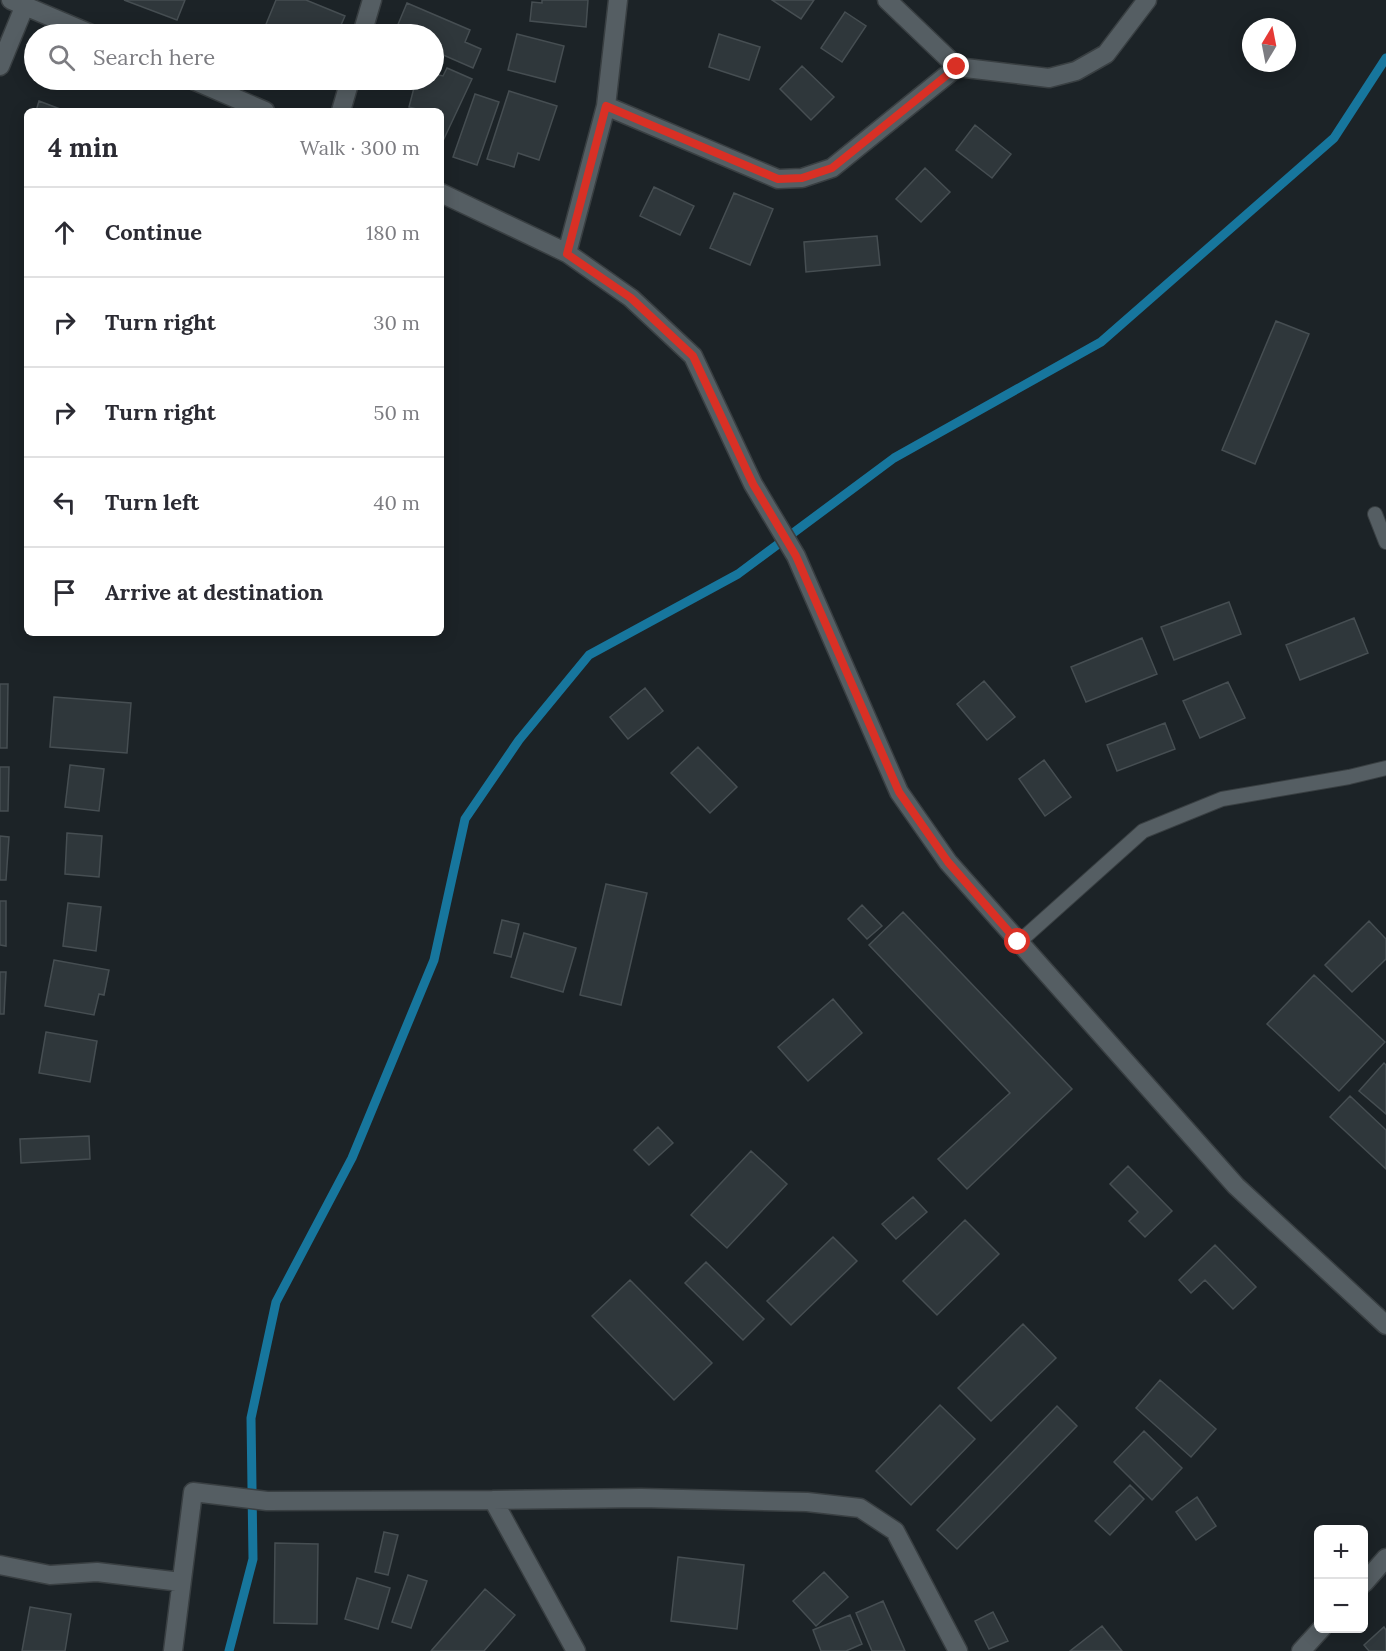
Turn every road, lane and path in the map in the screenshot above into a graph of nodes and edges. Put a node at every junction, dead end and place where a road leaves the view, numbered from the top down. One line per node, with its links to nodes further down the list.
1 (372, 0): 7 (street)
2 (618, 0): 12 (street)
3 (887, 0): 9 (street)
4 (1147, 0): 9 (street)
5 (18, 3): 6 (street); 8 (street)
6 (67, 24)
7 (365, 24)
8 (0, 66)
9 (957, 67): 12 (street)
10 (216, 90): 13 (street)
11 (347, 90): 14 (street)
12 (606, 106): 16 (street)
13 (258, 108)
14 (342, 108)
15 (444, 194): 16 (street)
16 (567, 254): 20 (street)
17 (1375, 514): 18 (lane)
18 (1386, 542)
19 (1386, 768): 20 (lane)
20 (1018, 942): 21 (street)
21 (1386, 1325)
22 (493, 1500): 26 (street); 29 (street); 30 (street)
23 (1386, 1558): 25 (street)
24 (0, 1565): 26 (street)
25 (1368, 1579)
26 (181, 1582): 28 (street)
27 (1318, 1633): 31 (street)
28 (172, 1651)
29 (576, 1651)
30 (958, 1651)
31 (1301, 1651)

